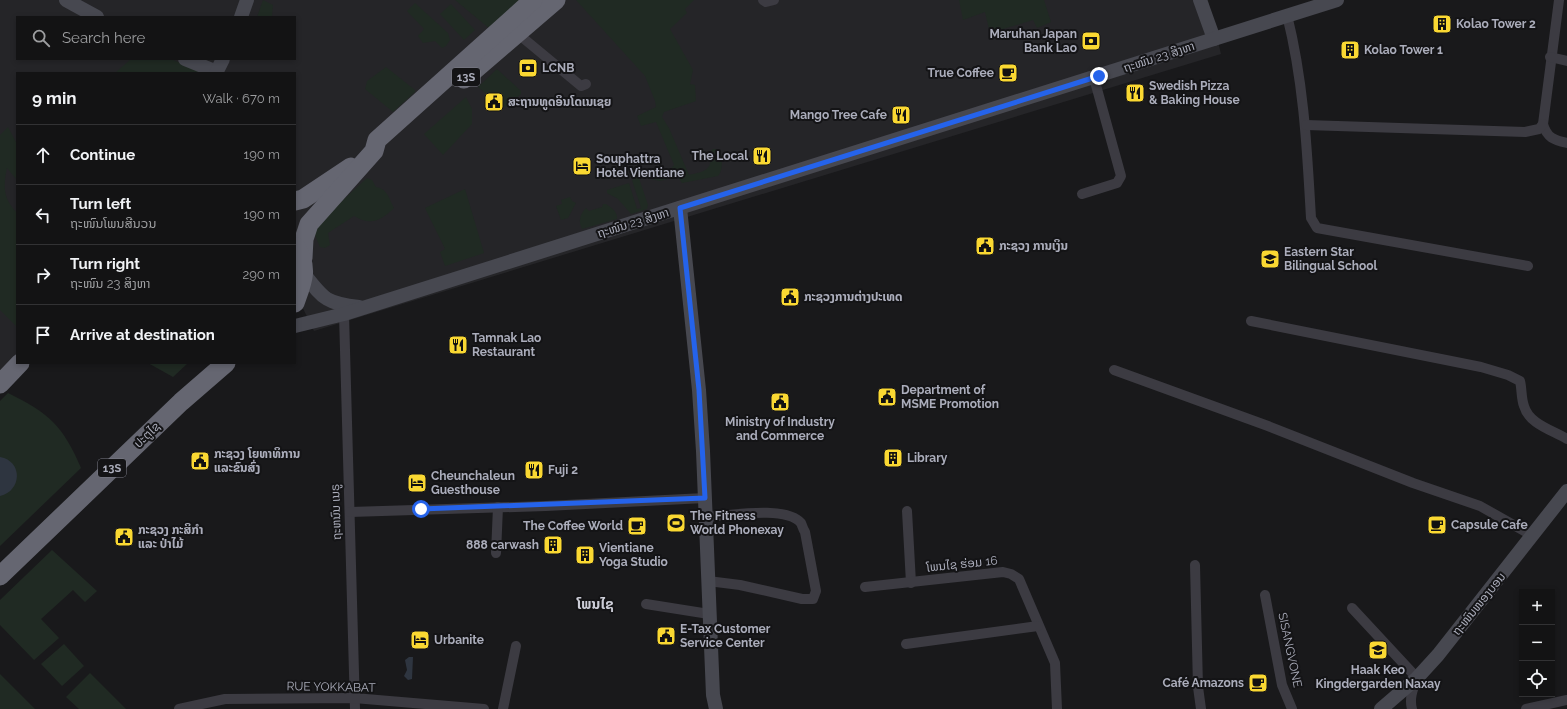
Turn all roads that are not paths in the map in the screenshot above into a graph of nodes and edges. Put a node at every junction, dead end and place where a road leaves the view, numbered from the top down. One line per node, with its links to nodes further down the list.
1 (66, 0): 11 (main road)
2 (247, 0): 12 (main road)
3 (533, 0): 23 (highway, 13S)
4 (556, 0): 13 (highway, 13S)
5 (763, 0): 6 (street)
6 (774, 0)
7 (1200, 0): 14 (main road)
8 (1337, 0): 10 (main road, ຖະໜົນ 23 ສິງຫາ)
9 (1559, 0): 15 (street)
10 (1287, 15): 14 (main road, ຖະໜົນ 23 ສິງຫາ); 25 (street)
11 (95, 16)
12 (241, 16)
13 (517, 33): 22 (street); 23 (highway, 13S)
14 (1214, 39): 21 (main road, ຖະໜົນ 23 ສິງຫາ)
15 (1550, 57): 18 (street); 24 (street)
16 (187, 60): 19 (main road)
17 (222, 60): 20 (main road)
18 (1567, 61)
19 (214, 72)
20 (216, 72)
21 (1094, 78): 28 (street); 30 (main road, ຖະໜົນ 23 ສິງຫາ)
22 (586, 84)
23 (440, 92): 27 (highway, 13S)
24 (1543, 124): 25 (street); 26 (street)
25 (1306, 126): 32 (street)
26 (1567, 143)
27 (374, 150): 29 (highway, 13S); 31 (highway, 13S)
28 (1082, 194)
29 (296, 201)
30 (680, 208): 34 (main road, ຖະໜົນ 23 ສິງຫາ); 44 (main road)
31 (301, 259): 33 (highway, 13S); 34 (main road, ຖະໜົນ 23 ສິງຫາ)
32 (1528, 266)
33 (296, 296)
34 (364, 308): 35 (main road, ຖະໜົນ 23 ສິງຫາ)
35 (344, 314): 37 (main road, ຖະໜົນ 23 ສິງຫາ); 47 (street, ຖະຫນົນ ເນຣູ)
36 (1251, 321): 42 (street)
37 (296, 326)
38 (19, 364): 41 (highway)
39 (225, 364): 52 (highway, ປະຕູໄຊ / 13S)
40 (1114, 370): 49 (street)
41 (0, 384)
42 (1567, 439)
43 (1567, 491): 49 (main road, ຖະໜົນໜອງບອນ)
44 (705, 498): 45 (street); 48 (main road)
45 (498, 507): 47 (street); 50 (street)
46 (907, 511): 54 (street)
47 (350, 512): 64 (street, ຖະຫນົນ ເນຣູ)
48 (706, 517): 53 (main road); 53 (street)
49 (1533, 536): 63 (main road, ຖະໜົນໜອງບອນ)
50 (496, 553)
51 (1195, 565): 73 (street)
52 (0, 576)
53 (708, 581): 59 (main road)
54 (911, 583): 55 (street, ໂພນໄຊ ຮ່ອມ 16); 60 (street, ໂພນໄຊ ຮ່ອມ 16)
55 (865, 587)
56 (1265, 595): 74 (street, SISANGVONE)
57 (646, 604): 59 (street)
58 (1352, 608): 63 (street)
59 (709, 614): 71 (main road)
60 (1038, 626): 61 (street); 72 (street, ໂພນໄຊ ຮ່ອມ 16)
61 (906, 644)
62 (516, 646): 70 (street)
63 (1417, 678): 75 (main road, ຖະໜົນໜອງບອນ); 76 (street)
64 (354, 698): 66 (street, RUE YOKKABAT); 67 (street, RUE YOKKABAT); 68 (street, ຖະຫນົນ ເນຣູ)
65 (1567, 700): 77 (street)
66 (420, 706): 69 (street, RUE YOKKABAT)
67 (179, 709)
68 (355, 709)
69 (484, 709)
70 (503, 709)
71 (716, 709)
72 (1057, 709)
73 (1202, 709)
74 (1292, 709)
75 (1381, 709)
76 (1412, 709)
77 (1526, 709)

